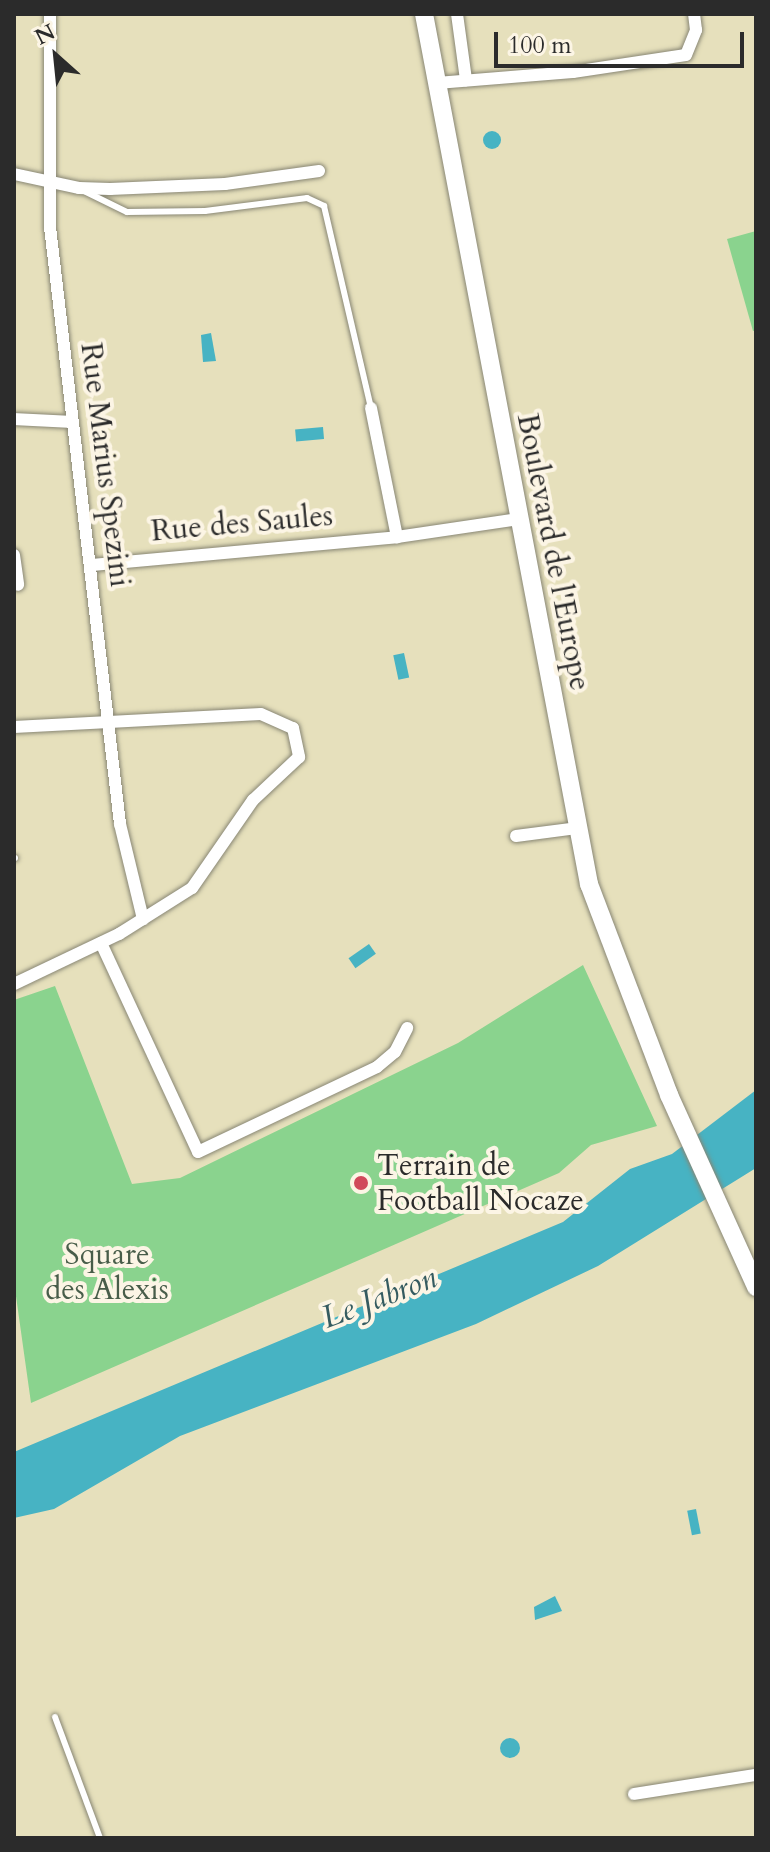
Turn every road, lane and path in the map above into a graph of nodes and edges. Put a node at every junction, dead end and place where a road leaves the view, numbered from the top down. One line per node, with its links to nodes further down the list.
1 (50, 14): 9 (street, Rue Marius Spezini)
2 (424, 14): 6 (main road, Boulevard de l'Europe)
3 (457, 14): 5 (street)
4 (694, 14): 5 (street)
5 (466, 80): 6 (street)
6 (437, 83): 14 (main road, Boulevard de l'Europe)
7 (319, 171): 10 (street)
8 (14, 174): 9 (street)
9 (50, 180): 10 (street); 13 (street, Rue Marius Spezini)
10 (79, 188): 11 (lane)
11 (371, 408): 15 (street)
12 (14, 419): 13 (street)
13 (72, 422): 17 (street, Rue Marius Spezini)
14 (519, 519): 15 (street, Rue des Saules); 21 (main road, Boulevard de l'Europe)
15 (397, 537): 17 (street, Rue des Saules)
16 (14, 555): 18 (street)
17 (92, 565): 19 (street, Rue Marius Spezini)
18 (18, 585)
19 (110, 723): 20 (street); 23 (street, Rue Marius Spezini); 23 (street)
20 (14, 727)
21 (578, 828): 22 (street); 27 (main road, Boulevard de l'Europe)
22 (516, 836)
23 (143, 919): 24 (street)
24 (101, 943): 25 (street); 26 (street)
25 (14, 984)
26 (407, 1028)
27 (756, 1287)
28 (55, 1717): 31 (lane)
29 (756, 1775): 30 (street)
30 (634, 1794)
31 (100, 1838)

